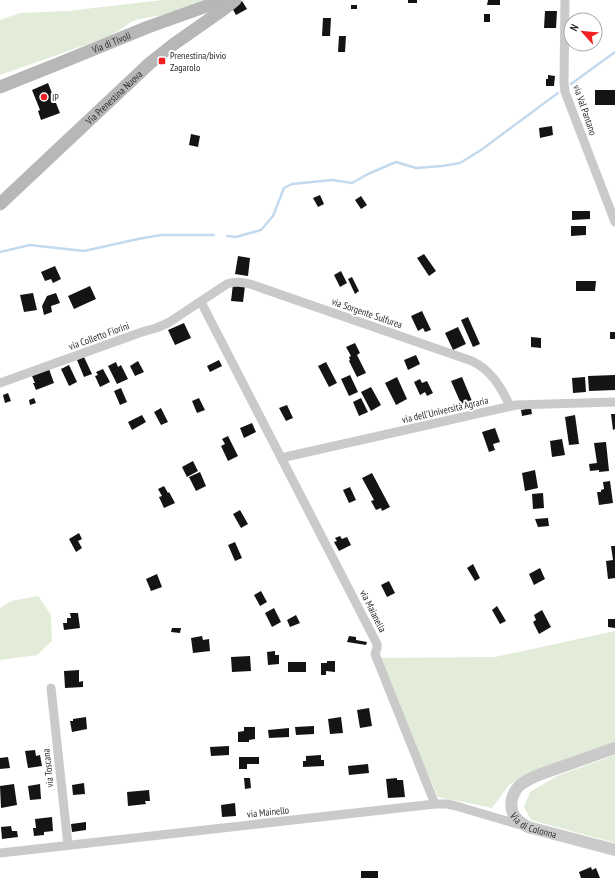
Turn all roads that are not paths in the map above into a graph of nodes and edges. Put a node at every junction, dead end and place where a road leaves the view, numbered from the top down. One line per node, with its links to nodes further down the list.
1 (224, 0): 4 (main road, Via di Tivoli)
2 (235, 0): 5 (main road, Via Prenestina Nuova)
3 (565, 0): 6 (street, via Val Pantano)
4 (0, 87)
5 (0, 204)
6 (615, 222)
7 (201, 302): 8 (street, via Colletto Fiorini); 10 (street, via Sorgente Sulfurea); 11 (street, via Maianella)
8 (0, 383)
9 (615, 402): 10 (street, via dell'Università Agraria)
10 (510, 406): 11 (street, via dell'Università Agraria)
11 (281, 458): 14 (street, via Maianella)
12 (51, 688): 16 (street, via Toscana)
13 (615, 748): 15 (street, Via di Colonna)
14 (435, 804): 15 (street, via Mainello); 16 (street, via Mainello)
15 (535, 829): 17 (street, Via di Colonna)
16 (68, 845): 18 (street, via Mainello)
17 (615, 850)
18 (0, 853)

